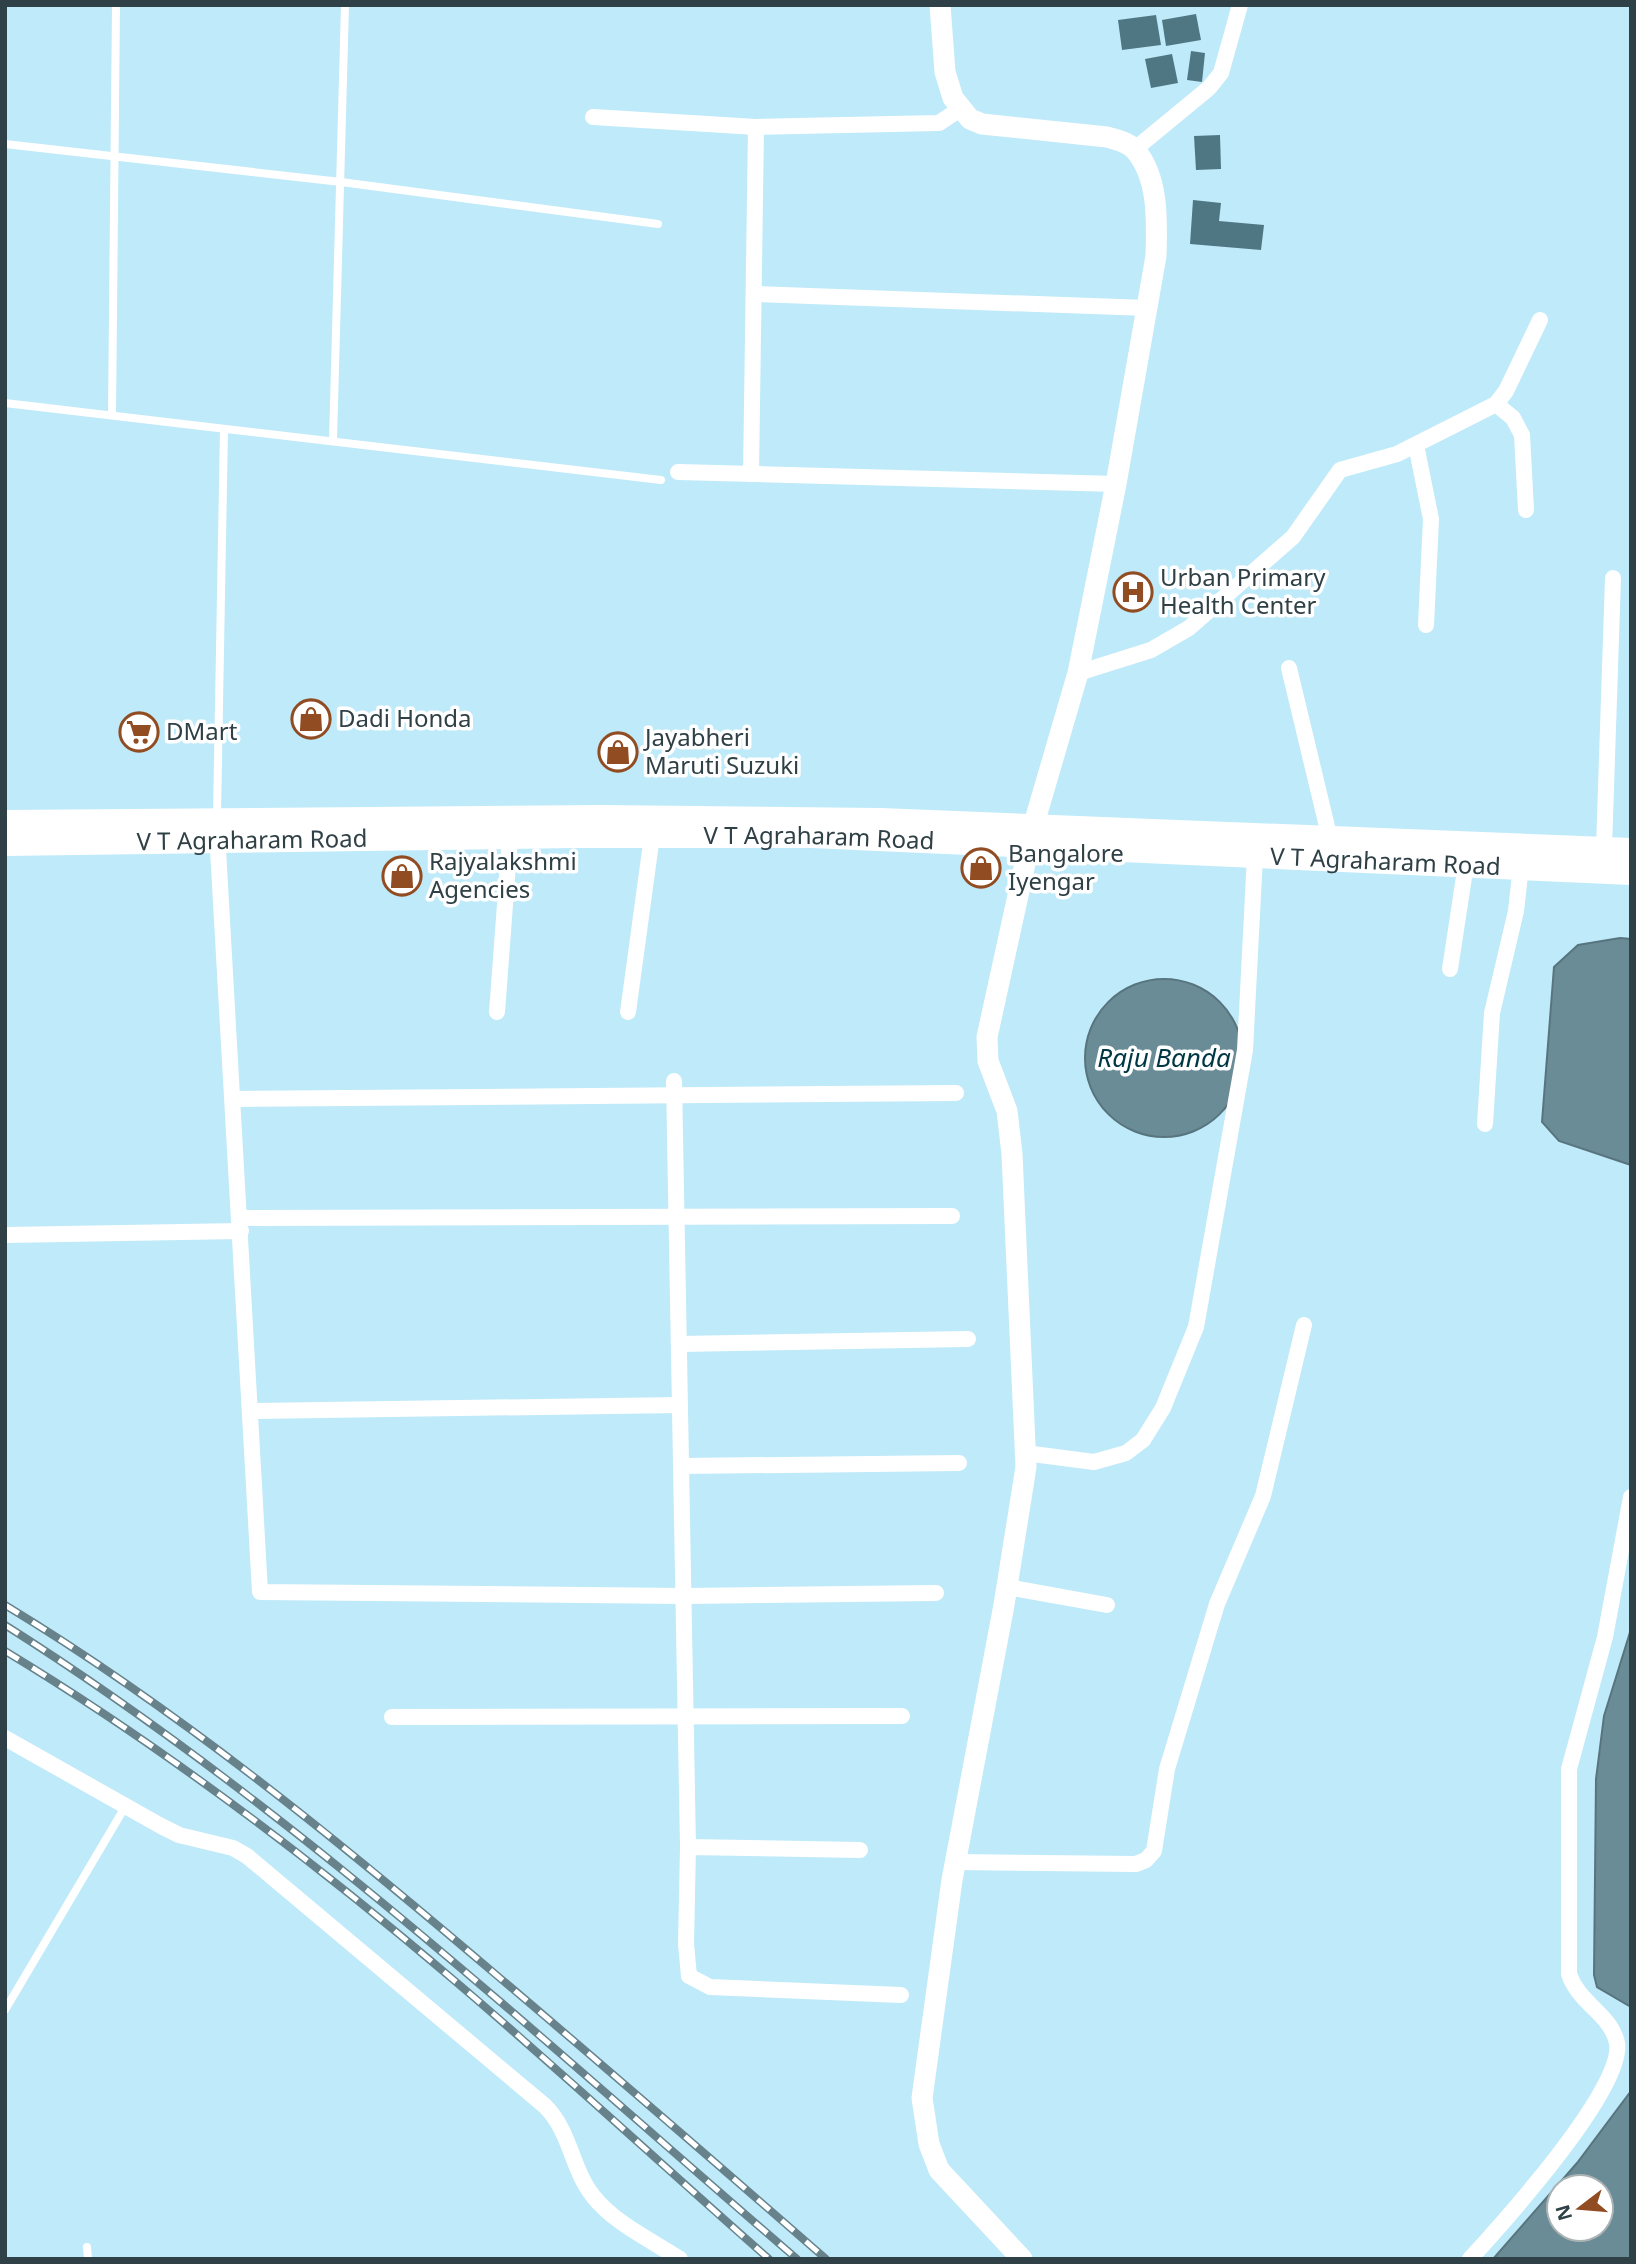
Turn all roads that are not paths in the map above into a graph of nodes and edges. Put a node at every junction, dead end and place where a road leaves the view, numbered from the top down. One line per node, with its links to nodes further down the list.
1 (116, 5): 10 (lane)
2 (345, 5): 11 (lane)
3 (940, 5): 5 (street)
4 (1240, 5): 9 (street)
5 (960, 108): 7 (street); 9 (street)
6 (593, 117): 7 (street)
7 (756, 127): 13 (street)
8 (5, 144): 10 (lane)
9 (1135, 149): 14 (street)
10 (114, 156): 11 (lane); 18 (lane)
11 (341, 181): 12 (lane); 20 (lane)
12 (658, 224)
13 (754, 294): 14 (street); 23 (street)
14 (1147, 308): 25 (street)
15 (1540, 320): 17 (street)
16 (5, 403): 18 (lane)
17 (1496, 404): 21 (street); 26 (street)
18 (112, 415): 19 (lane)
19 (224, 429): 20 (lane); 32 (lane)
20 (333, 441): 24 (lane)
21 (1416, 445): 28 (street); 30 (street)
22 (678, 472): 23 (street)
23 (751, 474): 25 (street)
24 (661, 480)
25 (1116, 484): 30 (street)
26 (1526, 510)
27 (1613, 578): 38 (street)
28 (1426, 625)
29 (1289, 668): 36 (street)
30 (1078, 673): 34 (street)
31 (5, 822): 32 (main road, V T Agraharam Road)
32 (217, 832): 34 (main road, V T Agraharam Road); 35 (main road, V T Agraharam Road); 37 (main road, V T Agraharam Road); 49 (street)
33 (652, 836): 34 (main road, V T Agraharam Road); 35 (main road, V T Agraharam Road); 46 (street)
34 (1031, 836): 36 (main road); 40 (main road, V T Agraharam Road); 60 (street)
35 (510, 837): 45 (street)
36 (1331, 839): 38 (main road)
37 (5, 844)
38 (1604, 848): 39 (main road)
39 (1631, 850)
40 (1255, 856): 41 (main road, V T Agraharam Road); 60 (street)
41 (1466, 864): 42 (main road, V T Agraharam Road); 44 (street)
42 (1521, 866): 43 (main road, V T Agraharam Road); 50 (street)
43 (1631, 873)
44 (1450, 969)
45 (497, 1012)
46 (628, 1012)
47 (674, 1088): 48 (street); 49 (street); 52 (street)
48 (956, 1093)
49 (233, 1099): 53 (street)
50 (1485, 1124)
51 (952, 1216): 52 (street)
52 (677, 1219): 53 (street); 57 (street)
53 (240, 1225): 54 (street); 59 (street)
54 (5, 1234)
55 (1304, 1325): 75 (street)
56 (968, 1339): 57 (street)
57 (679, 1344): 58 (street)
58 (680, 1405): 59 (street); 62 (street)
59 (250, 1411): 66 (street)
60 (1025, 1453): 64 (street)
61 (959, 1463): 62 (street)
62 (681, 1466): 66 (street)
63 (1631, 1497): 82 (street)
64 (1007, 1587): 67 (street); 75 (street)
65 (936, 1592): 66 (street)
66 (684, 1596): 70 (street)
67 (1107, 1605)
68 (902, 1716): 70 (street)
69 (392, 1717): 70 (street)
70 (686, 1717): 73 (street)
71 (5, 1738): 72 (street)
72 (125, 1807): 77 (lane); 80 (street)
73 (688, 1847): 74 (street); 76 (street)
74 (860, 1850)
75 (955, 1862): 81 (street)
76 (901, 1995)
77 (5, 2010)
78 (87, 2247): 79 (lane)
79 (88, 2259)
80 (680, 2259)
81 (1022, 2259)
82 (1469, 2259)

